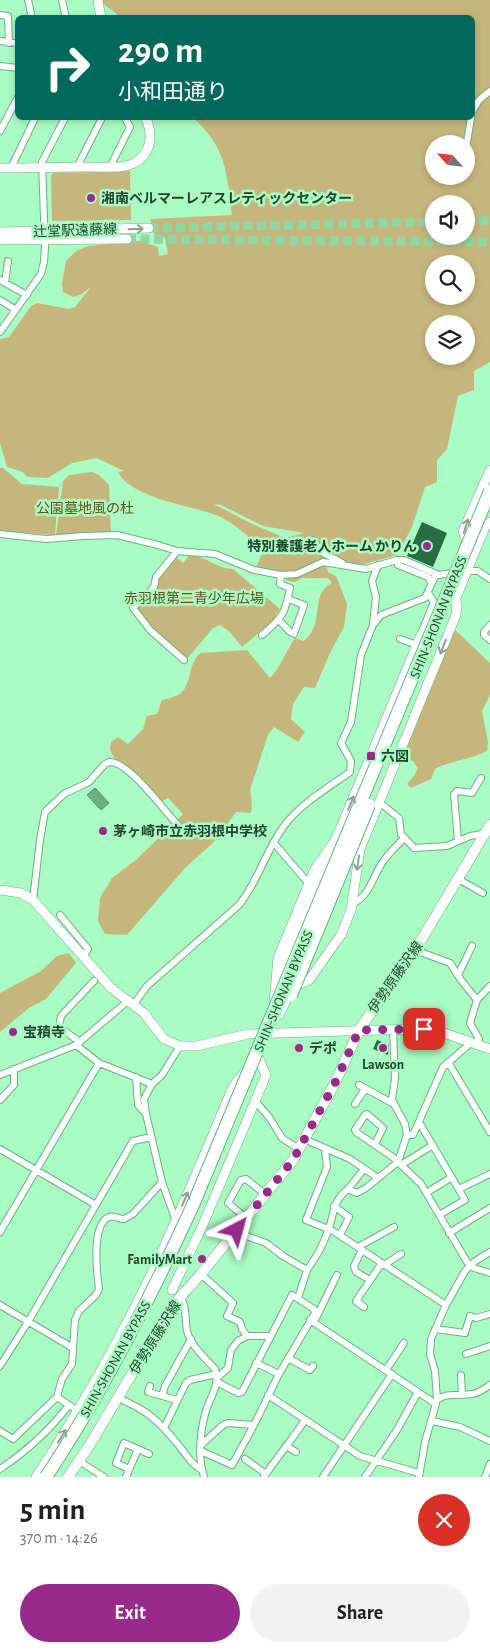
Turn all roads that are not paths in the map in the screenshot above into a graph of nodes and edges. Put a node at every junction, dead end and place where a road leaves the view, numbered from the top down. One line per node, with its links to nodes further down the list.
1 (28, 0): 5 (street)
2 (62, 0): 6 (street)
3 (98, 0): 7 (street)
4 (0, 15): 9 (street)
5 (31, 15)
6 (65, 15)
7 (100, 15)
8 (0, 41): 9 (street)
9 (9, 43): 10 (street)
10 (15, 44)
11 (0, 66): 12 (street)
12 (15, 68)
13 (490, 91): 14 (street); 16 (street)
14 (475, 98)
15 (15, 103): 23 (street)
16 (475, 107)
17 (35, 120): 28 (street)
18 (64, 120): 29 (street)
19 (101, 120): 25 (street)
20 (126, 120): 26 (street)
21 (146, 120): 26 (street)
22 (472, 120): 24 (street)
23 (0, 131)
24 (469, 135)
25 (76, 167): 26 (street); 29 (street)
26 (110, 167)
27 (0, 168): 28 (street)
28 (11, 168): 29 (street)
29 (44, 168): 32 (street)
30 (149, 228): 32 (street, 辻堂駅遠藤線, one-way to 30)
31 (0, 232): 32 (street, 辻堂駅遠藤線)
32 (45, 236): 33 (street, 辻堂駅遠藤線); 34 (street, 辻堂駅遠藤線); 37 (street)
33 (127, 239)
34 (0, 240)
35 (8, 260): 36 (street)
36 (2, 282): 37 (street)
37 (27, 295): 39 (street)
38 (0, 300): 39 (street)
39 (16, 310): 40 (street)
40 (0, 332)
41 (490, 470): 51 (street, one-way to 41)
42 (490, 491): 79 (highway, SHIN-SHONAN BYPASS, bridge)
43 (490, 510): 79 (highway, SHIN-SHONAN BYPASS, bridge)
44 (490, 522): 51 (street)
45 (0, 534): 47 (street)
46 (313, 540): 48 (street)
47 (177, 551): 53 (street); 68 (street)
48 (346, 565): 50 (street); 53 (street)
49 (398, 565): 55 (street)
50 (378, 566): 52 (street); 59 (street)
51 (465, 571): 52 (street); 54 (street); 60 (street); 62 (street)
52 (436, 574): 55 (street)
53 (281, 575): 57 (street)
54 (490, 579)
55 (432, 583): 56 (street)
56 (428, 593): 59 (street); 64 (street)
57 (288, 599): 58 (street); 58 (street)
58 (280, 620): 63 (street)
59 (373, 624): 69 (street)
60 (438, 624): 62 (street); 64 (street)
61 (490, 625): 66 (street)
62 (450, 630): 72 (street, one-way to 72)
63 (262, 635)
64 (421, 635): 67 (street)
65 (400, 639): 67 (street)
66 (490, 640)
67 (417, 645): 71 (street)
68 (184, 660)
69 (350, 772): 71 (street); 78 (street)
70 (481, 778): 77 (street)
71 (360, 782): 81 (street, one-way to 71)
72 (379, 802): 76 (street); 85 (street, one-way to 85)
73 (490, 824): 75 (main road, 伊勢原藤沢線)
74 (178, 825): 84 (street)
75 (483, 834): 77 (street); 80 (main road, 伊勢原藤沢線)
76 (404, 839): 77 (street); 85 (street)
77 (458, 841)
78 (274, 843): 81 (street); 95 (street)
79 (346, 850): 93 (highway, bridge); 93 (highway, bridge)
80 (458, 879): 83 (street); 88 (main road, 伊勢原藤沢線)
81 (309, 884): 93 (street)
82 (0, 890): 84 (street)
83 (483, 893)
84 (33, 900): 89 (street)
85 (352, 904): 93 (street)
86 (60, 915): 89 (street)
87 (472, 946): 90 (street)
88 (414, 950): 90 (street); 98 (main road, 伊勢原藤沢線)
89 (83, 956): 95 (street)
90 (458, 975): 94 (street)
91 (94, 980): 99 (street)
92 (490, 986): 94 (street)
93 (282, 1000): 97 (street); 220 (highway, SHIN-SHONAN BYPASS, bridge); 221 (highway, SHIN-SHONAN BYPASS)
94 (477, 1000): 100 (street)
95 (131, 1002): 99 (street); 101 (street)
96 (392, 1029): 98 (street); 100 (street); 116 (street)
97 (272, 1030): 98 (street); 101 (street); 103 (street)
98 (359, 1030): 122 (main road, 伊勢原藤沢線)
99 (78, 1043): 105 (street); 106 (street)
100 (475, 1044): 102 (street); 104 (street)
101 (180, 1046): 110 (street)
102 (490, 1049)
103 (259, 1060): 109 (street); 113 (street)
104 (448, 1062): 118 (street); 119 (street)
105 (99, 1063): 108 (street); 129 (street)
106 (14, 1069): 107 (street); 114 (street)
107 (0, 1074)
108 (136, 1077): 110 (street); 117 (street)
109 (239, 1078): 113 (street); 143 (street, one-way to 109)
110 (152, 1084): 117 (street)
111 (359, 1085): 112 (street)
112 (365, 1090): 115 (street); 116 (street)
113 (256, 1098): 122 (street); 144 (street)
114 (0, 1100)
115 (355, 1104)
116 (394, 1104): 120 (street)
117 (146, 1114): 121 (street)
118 (419, 1122): 120 (street); 124 (street)
119 (490, 1132)
120 (407, 1135): 127 (street)
121 (151, 1137): 133 (street); 138 (street)
122 (302, 1144): 126 (street); 137 (main road, 伊勢原藤沢線)
123 (375, 1144): 123 (street); 127 (street)
124 (433, 1145): 127 (street); 131 (street)
125 (0, 1149): 129 (street)
126 (325, 1150): 128 (street); 146 (street)
127 (399, 1163): 132 (street); 136 (street)
128 (364, 1169): 132 (street); 134 (street)
129 (36, 1170): 138 (street); 147 (street)
130 (490, 1174): 135 (street)
131 (452, 1177): 135 (street); 136 (street)
132 (378, 1178): 134 (street)
133 (162, 1182): 143 (street); 176 (street)
134 (348, 1189): 139 (street)
135 (459, 1189): 141 (street)
136 (426, 1193): 141 (street)
137 (266, 1195): 142 (main road, 伊勢原藤沢線); 142 (street)
138 (96, 1205): 169 (street)
139 (334, 1206): 146 (street); 150 (street)
140 (490, 1208): 149 (street)
141 (439, 1215): 149 (street)
142 (246, 1218): 148 (main road, 伊勢原藤沢線)
143 (176, 1221): 144 (street); 160 (street)
144 (202, 1227): 162 (street)
145 (394, 1227): 151 (street)
146 (329, 1229): 150 (street); 156 (street)
147 (0, 1232)
148 (235, 1232): 156 (street); 158 (main road, 伊勢原藤沢線)
149 (449, 1233): 155 (street)
150 (340, 1236): 151 (street)
151 (360, 1249): 154 (street); 161 (street)
152 (490, 1252): 155 (street)
153 (402, 1254): 154 (street)
154 (383, 1264): 161 (street); 165 (street)
155 (470, 1265): 157 (street); 165 (street)
156 (307, 1270): 163 (street)
157 (490, 1273)
158 (201, 1274): 162 (main road, 伊勢原藤沢線); 171 (street)
159 (337, 1274): 168 (street)
160 (148, 1280): 162 (street); 197 (street)
161 (370, 1280): 166 (street)
162 (176, 1294): 173 (street); 193 (main road, 伊勢原藤沢線)
163 (298, 1298): 168 (street); 172 (street)
164 (0, 1306): 169 (street)
165 (446, 1306): 170 (street)
166 (364, 1307)
167 (490, 1314): 170 (street)
168 (310, 1320): 178 (street); 182 (street)
169 (28, 1322): 176 (street); 180 (street)
170 (435, 1328): 195 (street)
171 (247, 1336): 172 (street); 185 (street)
172 (270, 1336): 179 (street)
173 (191, 1339): 185 (street); 190 (street)
174 (404, 1343): 182 (street)
175 (490, 1346): 177 (street)
176 (73, 1348): 192 (street)
177 (466, 1354)
178 (288, 1358): 181 (street); 183 (street)
179 (256, 1363): 183 (street); 185 (street)
180 (0, 1366)
181 (312, 1366)
182 (389, 1372): 188 (street); 204 (street)
183 (279, 1374): 191 (street)
184 (461, 1375): 189 (street)
185 (217, 1378): 194 (street); 206 (street)
186 (490, 1386): 189 (street)
187 (149, 1392): 190 (street)
188 (418, 1392): 195 (street); 211 (street)
189 (462, 1395): 195 (street)
190 (162, 1396): 194 (street)
191 (268, 1396): 198 (street); 200 (street)
192 (57, 1397): 196 (street); 202 (street)
193 (118, 1398): 201 (street); 212 (main road, 伊勢原藤沢線)
194 (177, 1400): 201 (street)
195 (436, 1402): 199 (street)
196 (69, 1405): 197 (street); 213 (street)
197 (78, 1411): 219 (street, one-way to 197)
198 (305, 1420): 204 (street); 205 (street)
199 (432, 1422): 203 (street); 217 (street)
200 (254, 1425): 206 (street); 206 (street)
201 (164, 1428): 215 (street)
202 (0, 1431)
203 (490, 1441)
204 (344, 1446): 211 (street); 218 (street)
205 (288, 1447): 208 (street); 216 (street)
206 (201, 1448): 215 (street)
207 (138, 1449): 209 (street); 214 (street); 214 (street)
208 (296, 1452)
209 (149, 1454)
210 (244, 1459): 216 (street)
211 (376, 1460): 217 (street); 225 (street)
212 (79, 1461): 222 (main road, 伊勢原藤沢線); 223 (street)
213 (0, 1469)
214 (130, 1469): 224 (street)
215 (203, 1474)
216 (265, 1475)
217 (419, 1475)
218 (325, 1476)
219 (36, 1477)
220 (46, 1477)
221 (55, 1477)
222 (68, 1477)
223 (104, 1477)
224 (126, 1477)
225 (365, 1477)

